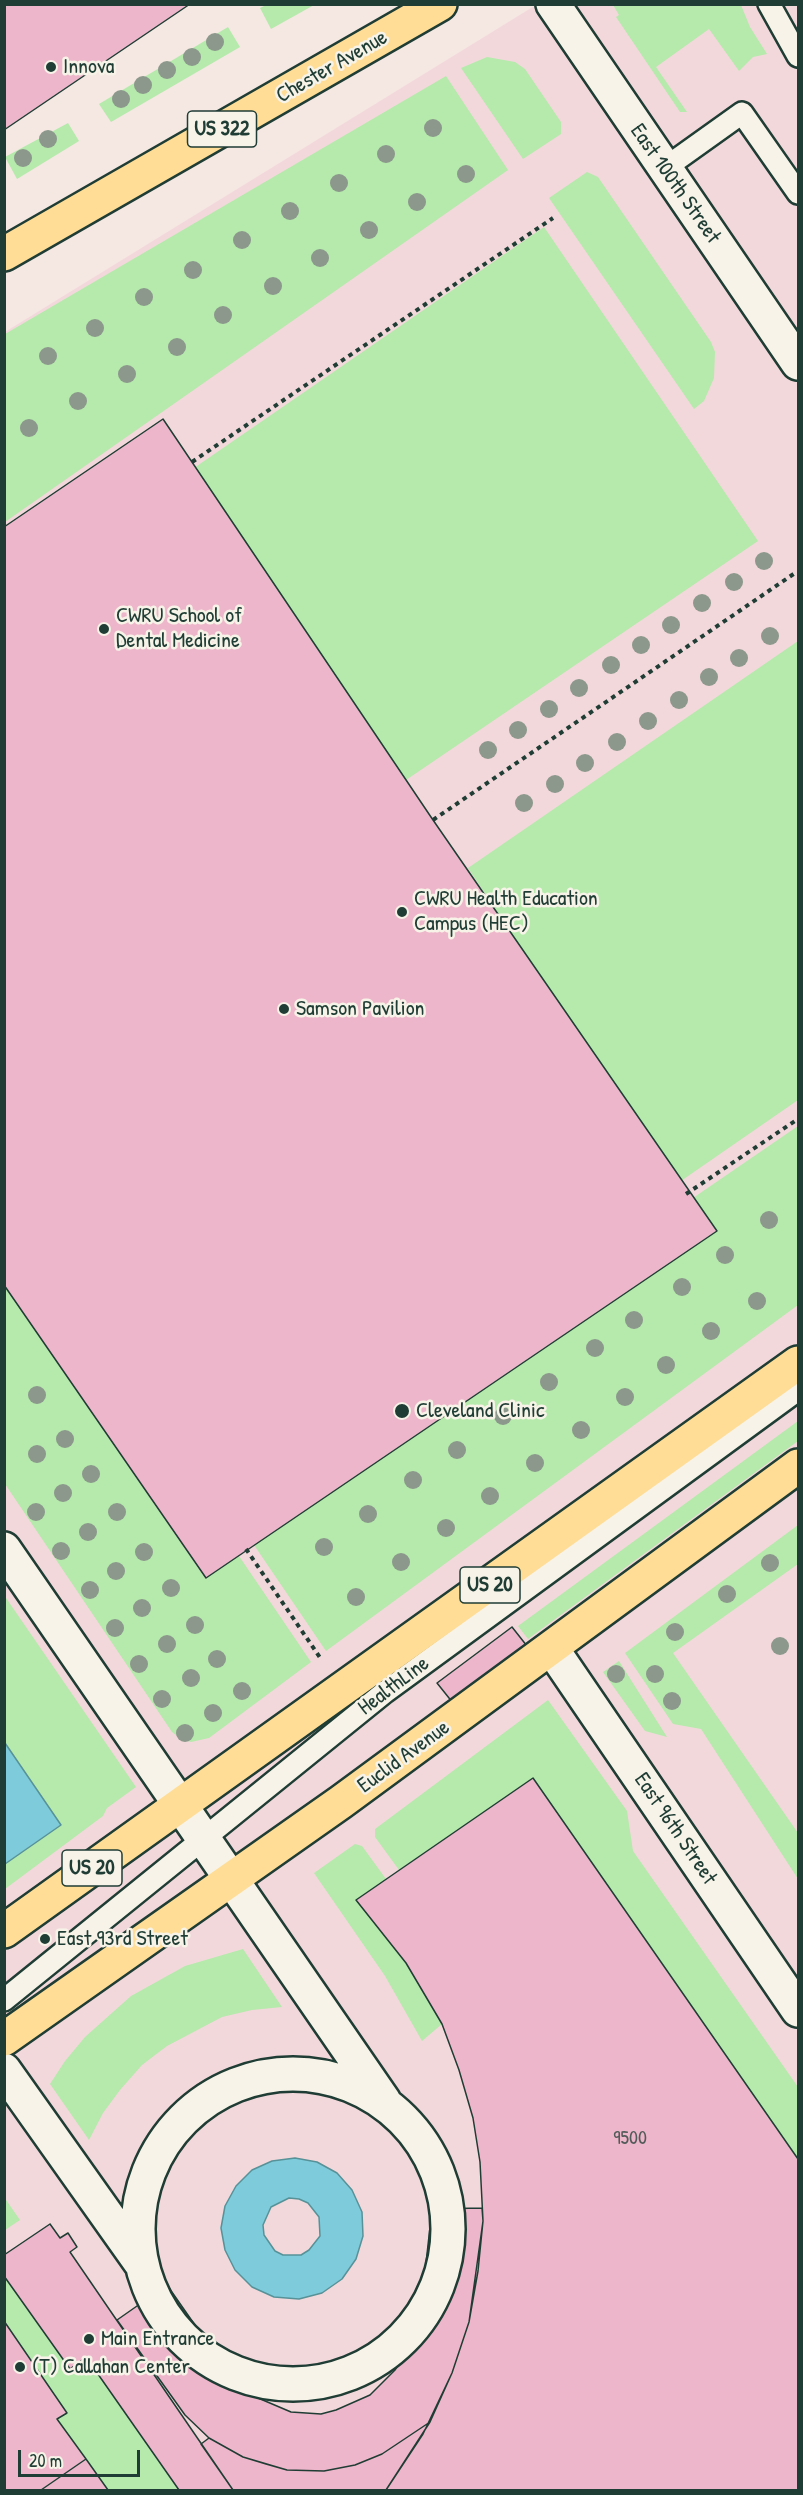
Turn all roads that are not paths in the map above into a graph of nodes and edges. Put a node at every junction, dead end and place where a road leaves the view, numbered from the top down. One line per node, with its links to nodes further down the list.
1 (440, 4): 8 (main road, Chester Avenue / US 322)
2 (552, 4): 6 (street, East 100th Street)
3 (772, 6): 4 (lane); 5 (lane)
4 (798, 38)
5 (798, 56)
6 (665, 168): 7 (lane); 9 (street, East 100th Street)
7 (798, 193)
8 (4, 254)
9 (798, 363)
10 (798, 1363): 15 (main road, US 20)
11 (798, 1390): 16 (lane, HealthLine)
12 (798, 1466): 14 (main road, Euclid Avenue)
13 (4, 1550): 15 (street)
14 (552, 1649): 17 (main road, Euclid Avenue); 20 (street, East 96th Street)
15 (180, 1806): 16 (street); 18 (main road, US 20)
16 (202, 1838): 17 (street); 19 (lane, HealthLine)
17 (231, 1880): 21 (main road, Euclid Avenue); 23 (street)
18 (4, 1931)
19 (4, 2000)
20 (798, 2010)
21 (4, 2039)
22 (4, 2070): 24 (street)
23 (389, 2107): 24 (street); 24 (street)
24 (142, 2265)

